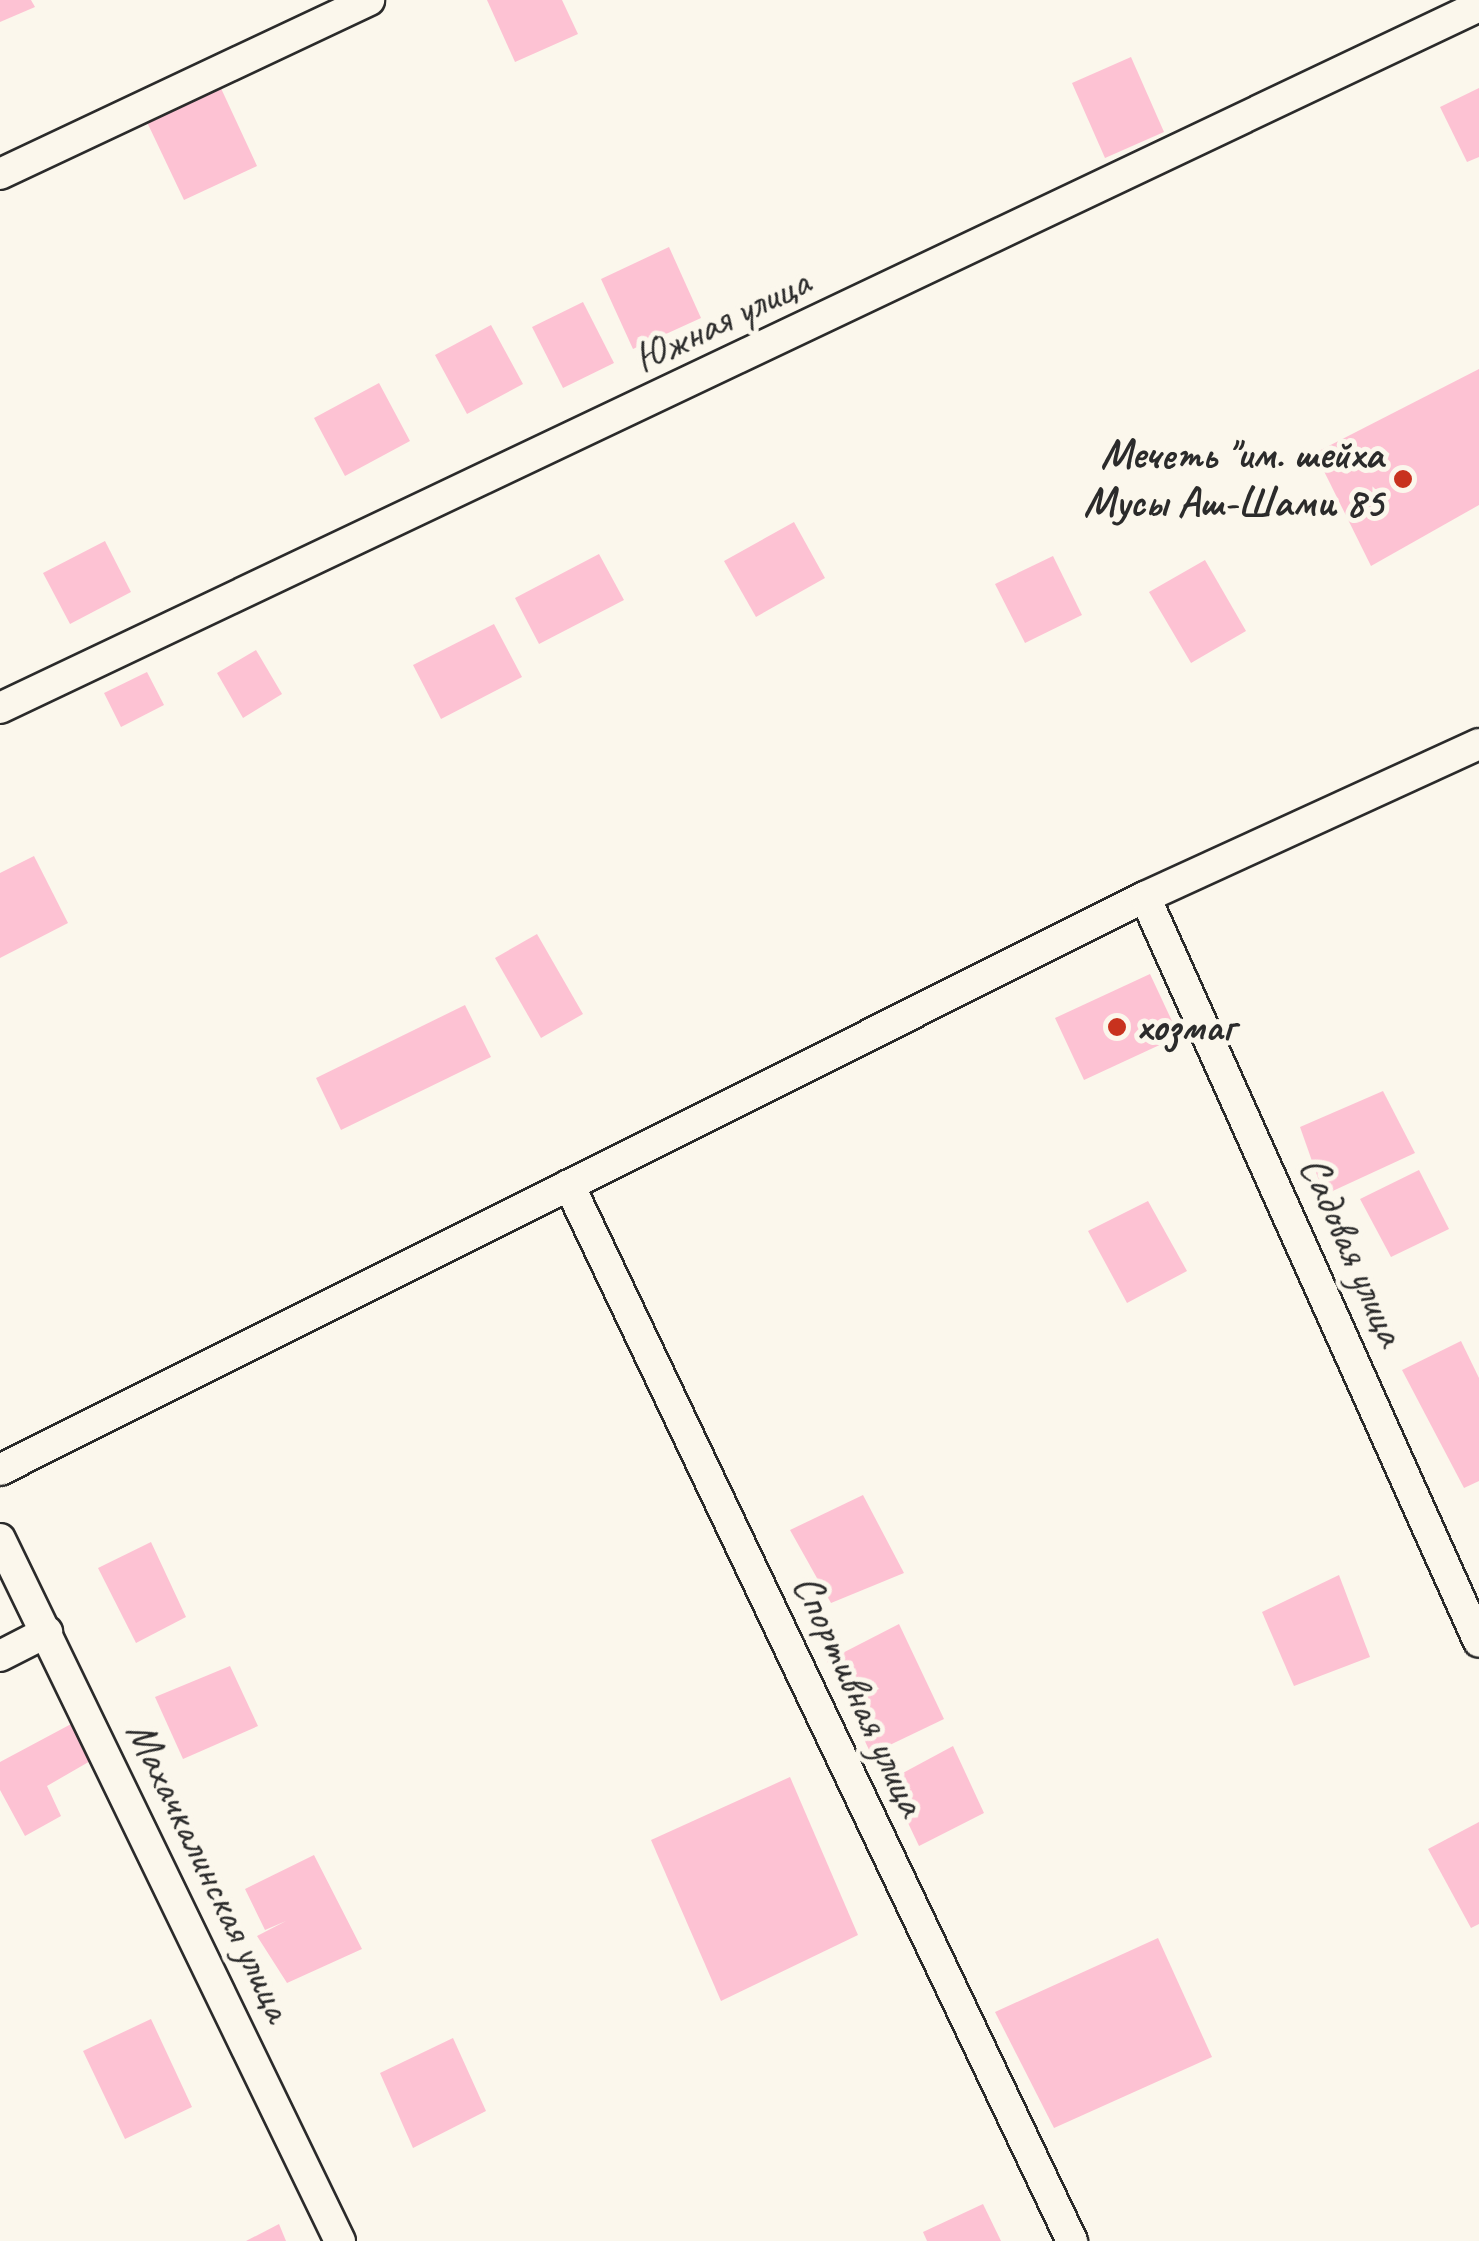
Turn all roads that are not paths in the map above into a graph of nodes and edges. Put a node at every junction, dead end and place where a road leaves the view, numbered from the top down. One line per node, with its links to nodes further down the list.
1 (368, 0): 3 (street)
2 (1479, 6): 4 (street, Южная улица)
3 (0, 174)
4 (0, 708)
5 (1479, 744): 6 (street)
6 (1145, 896): 7 (street); 11 (street, Садовая улица)
7 (569, 1185): 8 (street); 14 (street, Спортивная улица)
8 (0, 1470)
9 (0, 1539): 10 (street, Махачкалинская улица)
10 (46, 1632): 12 (street); 13 (street, Махачкалинская улица)
11 (1479, 1642)
12 (0, 1656)
13 (340, 2241)
14 (1072, 2241)

